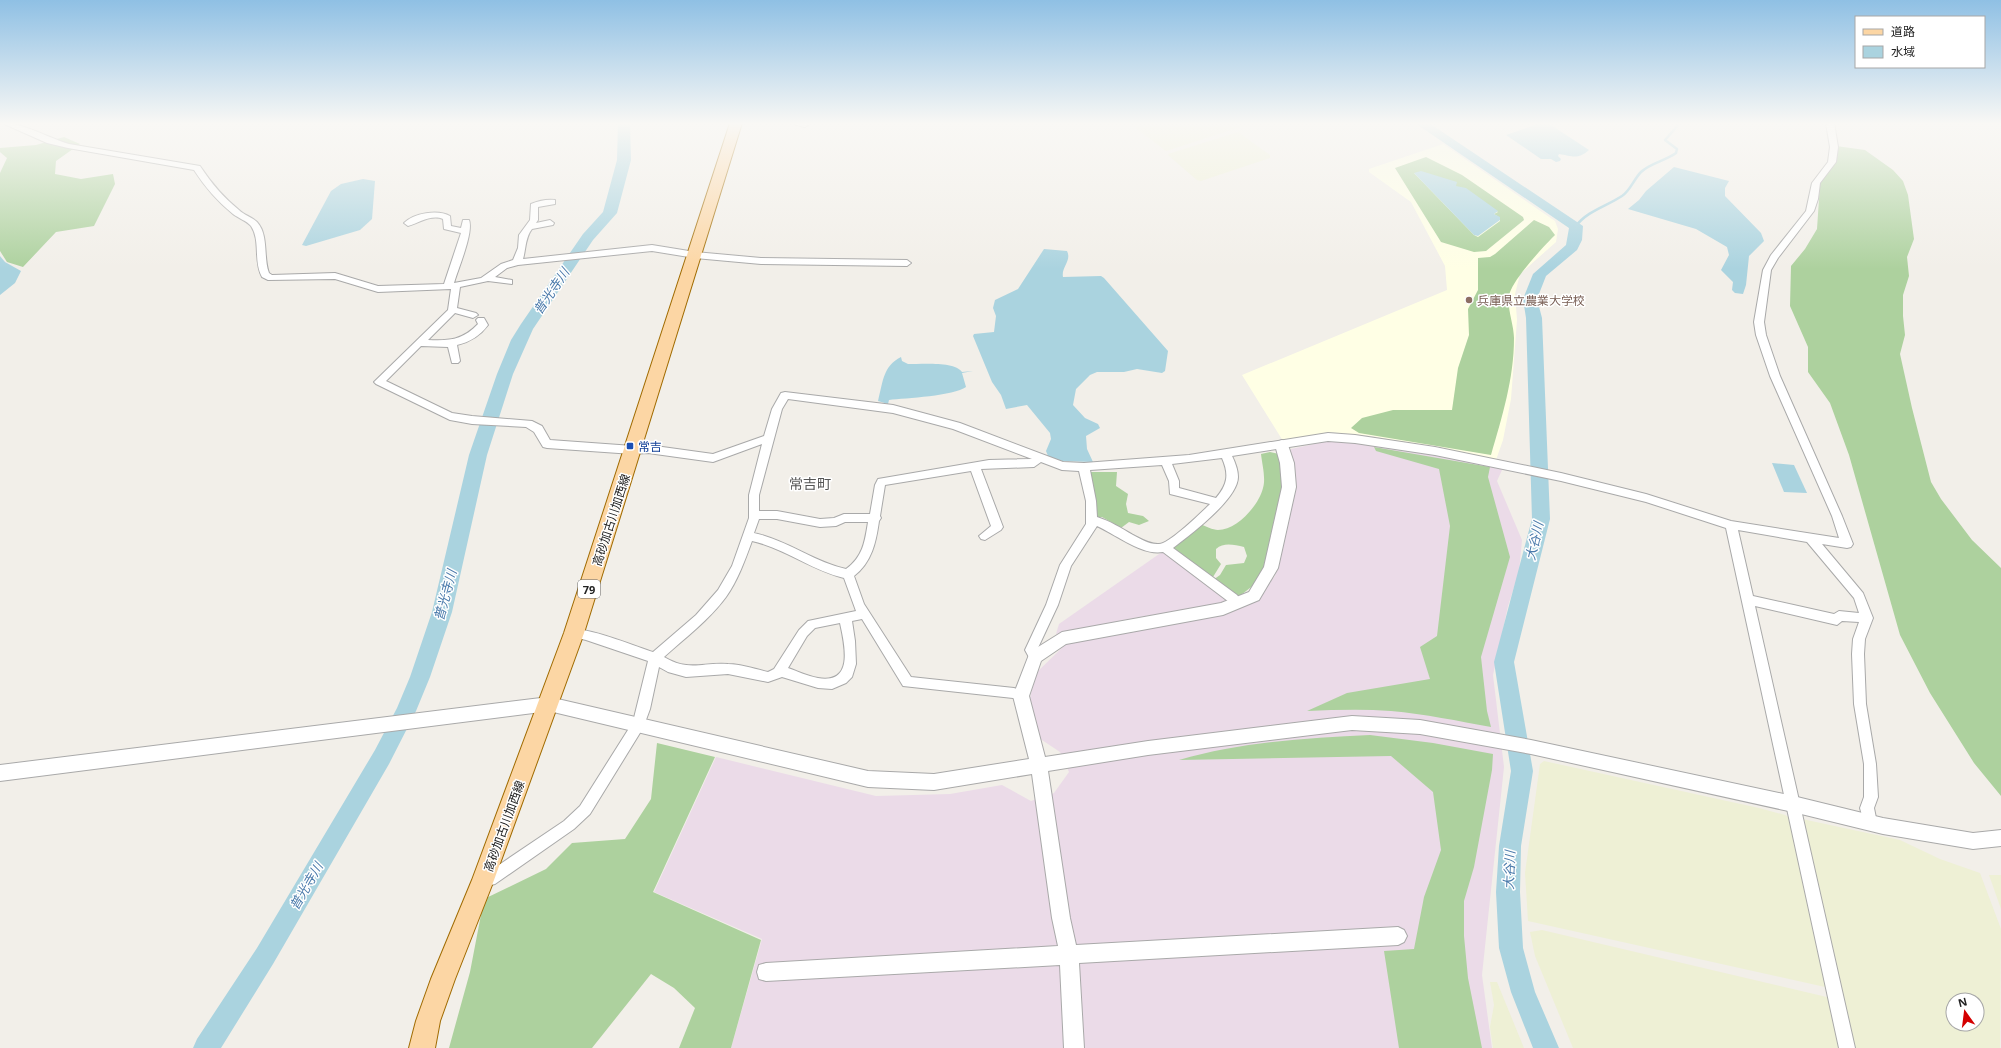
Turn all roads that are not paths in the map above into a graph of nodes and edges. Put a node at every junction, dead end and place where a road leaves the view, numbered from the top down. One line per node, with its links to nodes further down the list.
1 (199, 172): 13 (street)
2 (721, 172): 8 (main road, 高砂加古川加西線 / 79)
3 (1824, 172): 33 (street)
4 (552, 202): 7 (street)
5 (550, 223): 7 (street)
6 (408, 224): 13 (street)
7 (530, 227): 9 (street)
8 (695, 255): 9 (street); 10 (street); 20 (main road, 高砂加古川加西線 / 79)
9 (517, 262): 11 (street)
10 (907, 263)
11 (487, 278): 12 (street); 13 (street)
12 (509, 282)
13 (452, 286): 14 (street)
14 (453, 310): 15 (street); 16 (street)
15 (420, 343): 16 (street); 20 (street)
16 (452, 343): 17 (street)
17 (455, 361)
18 (769, 440): 20 (street); 22 (street); 27 (street)
19 (1282, 445): 21 (street); 30 (street); 37 (street)
20 (633, 450): 41 (main road, 高砂加古川加西線 / 79)
21 (1226, 454): 23 (street); 26 (street)
22 (1039, 458): 24 (street); 25 (street)
23 (1165, 461): 25 (street); 26 (street)
24 (975, 467): 28 (street); 32 (street)
25 (1084, 467): 29 (street)
26 (1218, 503): 34 (street)
27 (754, 515): 28 (street); 31 (street)
28 (876, 518): 35 (street)
29 (1092, 520): 34 (street); 42 (street)
30 (1731, 525): 33 (street); 36 (street)
31 (748, 536): 35 (street); 43 (street)
32 (985, 536)
33 (1810, 538): 40 (street)
34 (1165, 548): 37 (street)
35 (848, 574): 38 (street)
36 (1748, 600): 40 (street); 50 (street)
37 (1237, 603): 42 (street)
38 (864, 614): 39 (street); 45 (street)
39 (845, 618): 44 (street); 44 (street)
40 (1867, 618): 51 (street)
41 (574, 633): 43 (street); 46 (main road, 高砂加古川加西線 / 79)
42 (1035, 657): 45 (street)
43 (655, 658): 44 (street); 47 (street)
44 (780, 671)
45 (1021, 696): 48 (street)
46 (549, 704): 47 (street); 49 (street); 53 (main road, 高砂加古川加西線 / 79)
47 (639, 724): 48 (street); 53 (street)
48 (1038, 766): 50 (street); 55 (street)
49 (0, 772)
50 (1793, 804): 51 (street); 59 (street)
51 (1870, 823): 52 (street)
52 (2001, 838)
53 (484, 880): 57 (main road, 高砂加古川加西線 / 79)
54 (1398, 936): 55 (street)
55 (1069, 955): 56 (street); 58 (street)
56 (766, 972)
57 (422, 1048)
58 (1074, 1048)
59 (1847, 1048)

